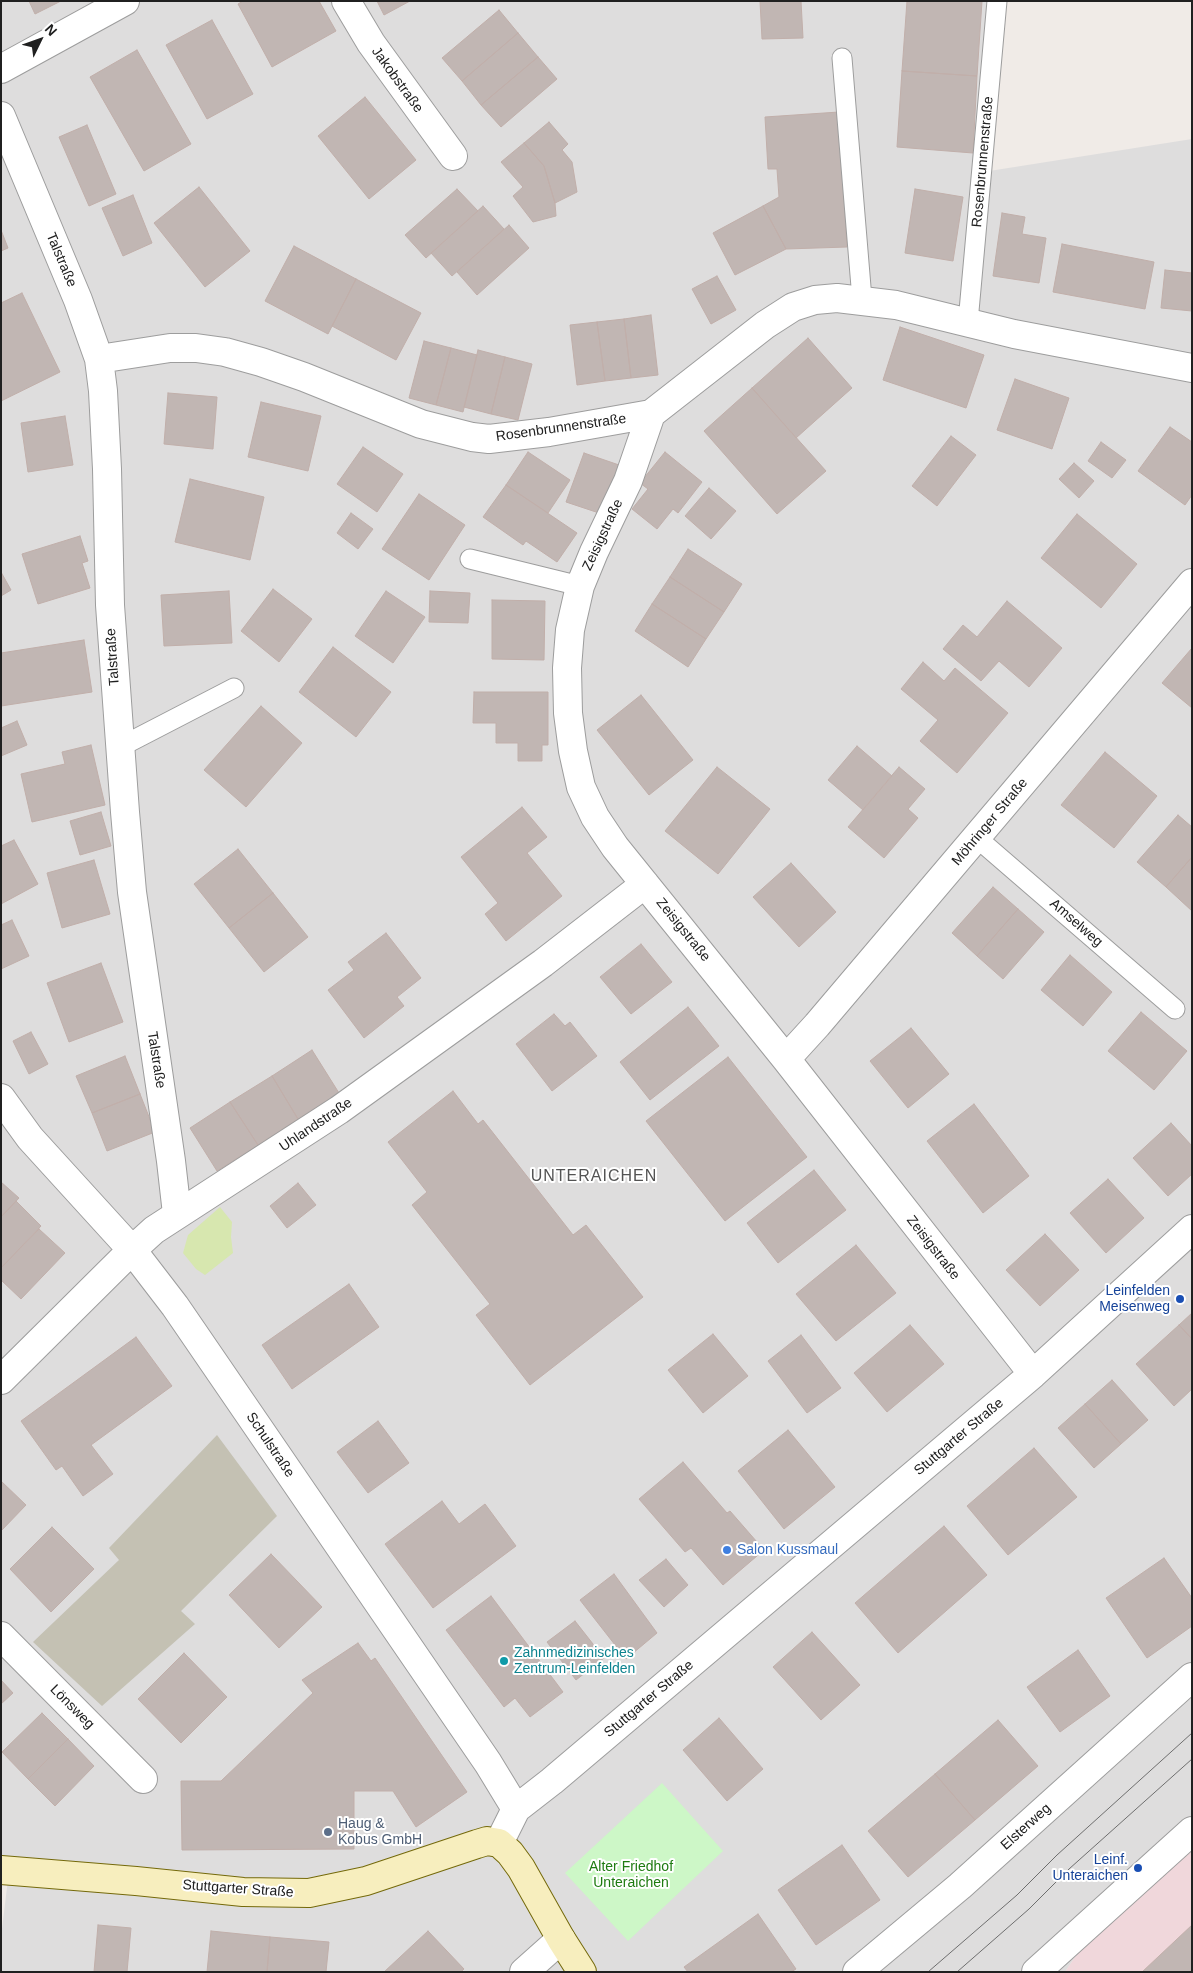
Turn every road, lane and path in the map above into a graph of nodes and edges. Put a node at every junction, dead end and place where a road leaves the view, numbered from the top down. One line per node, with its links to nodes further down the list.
1 (125, 1): 5 (street)
2 (346, 1): 7 (street, Jakobstraße)
3 (997, 1): 9 (lane, Rosenbrunnenstraße)
4 (842, 58): 8 (lane)
5 (1, 69)
6 (2, 120): 10 (street, Talstraße)
7 (453, 156)
8 (862, 299): 9 (street, Rosenbrunnenstraße); 12 (street, Rosenbrunnenstraße)
9 (968, 322): 11 (street, Rosenbrunnenstraße)
10 (99, 359): 12 (street, Rosenbrunnenstraße); 17 (street, Talstraße)
11 (1192, 368)
12 (651, 414): 15 (street, Zeisigstraße)
13 (470, 559): 15 (lane)
14 (1191, 585): 18 (street, Möhringer Straße)
15 (580, 586): 19 (street, Zeisigstraße)
16 (234, 688): 17 (lane)
17 (120, 747): 23 (street, Talstraße)
18 (977, 838): 20 (lane, Amselweg); 21 (street, Möhringer Straße)
19 (645, 884): 21 (street, Zeisigstraße); 23 (street, Uhlandstraße)
20 (1175, 1009)
21 (786, 1059): 26 (street, Zeisigstraße)
22 (1, 1098): 25 (street, Schulstraße)
23 (177, 1214): 25 (street, Uhlandstraße)
24 (1192, 1229): 26 (street, Stuttgarter Straße)
25 (132, 1250): 27 (street, Uhlandstraße); 31 (street, Schulstraße)
26 (1033, 1374): 31 (street, Stuttgarter Straße)
27 (1, 1380)
28 (1, 1636): 30 (street, Lönsweg)
29 (1192, 1677): 38 (street, Elsterweg)
30 (143, 1779)
31 (516, 1809): 33 (street, Stuttgarter Straße)
32 (1192, 1831): 39 (street)
33 (499, 1843): 34 (main road, Stuttgarter Straße); 35 (main road)
34 (1, 1870)
35 (561, 1938): 36 (street); 37 (main road)
36 (524, 1972)
37 (582, 1972)
38 (857, 1972)
39 (1036, 1972)

